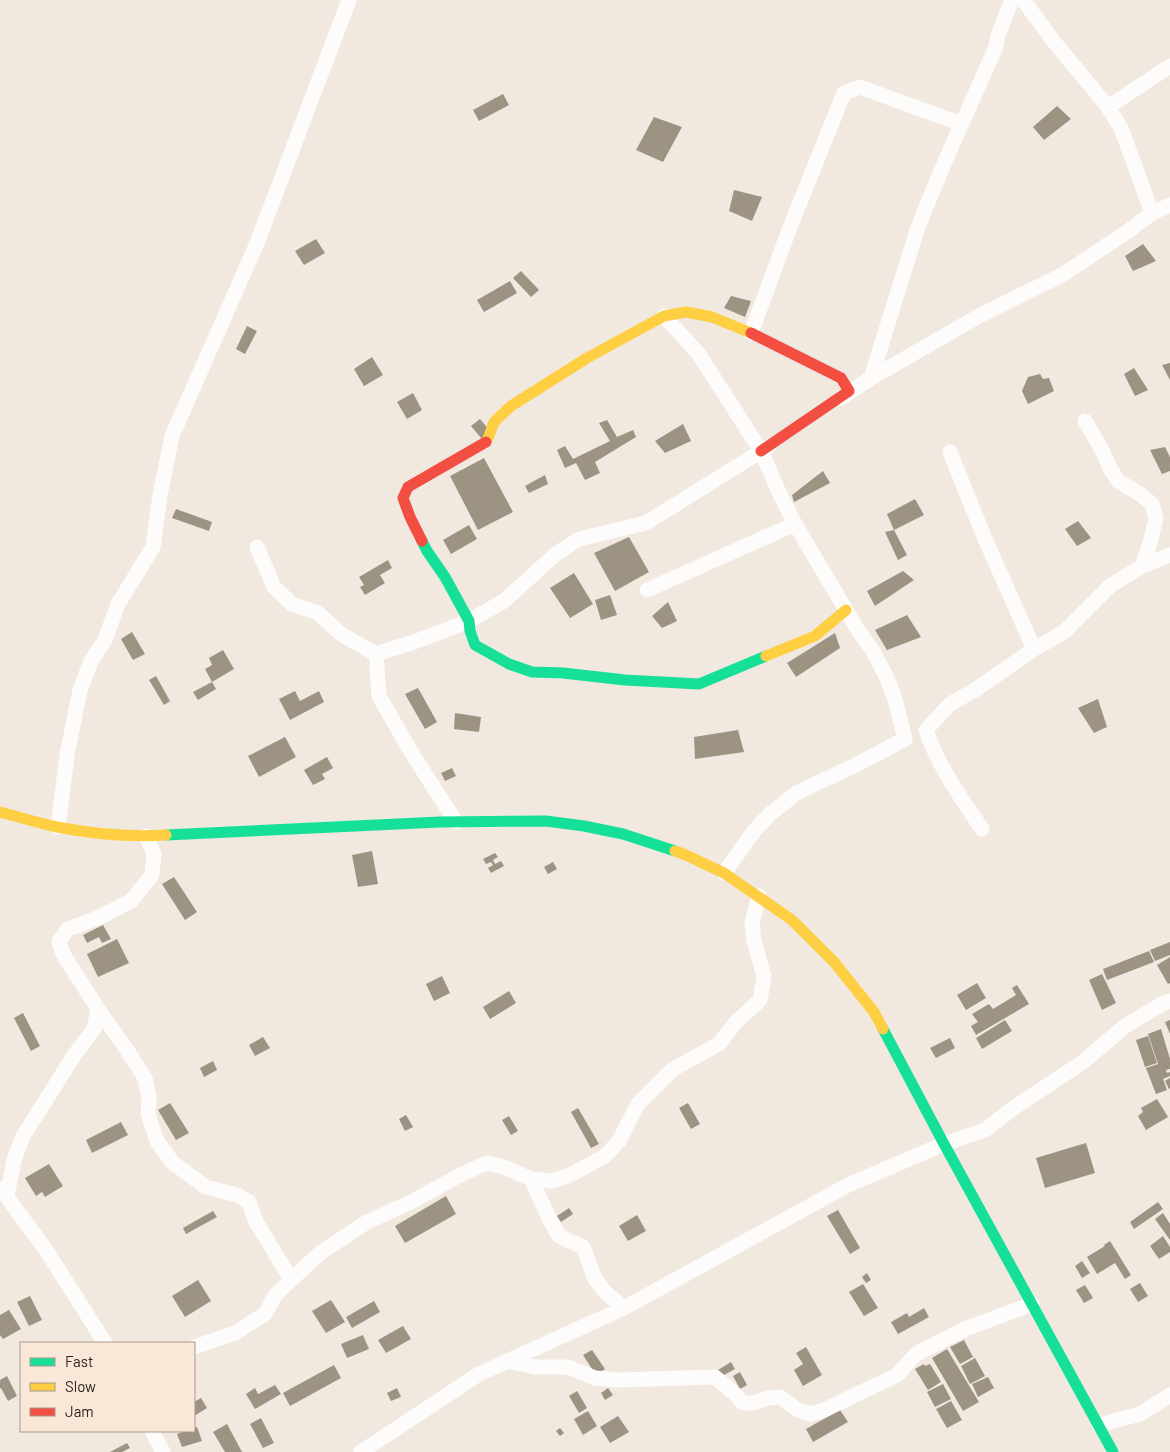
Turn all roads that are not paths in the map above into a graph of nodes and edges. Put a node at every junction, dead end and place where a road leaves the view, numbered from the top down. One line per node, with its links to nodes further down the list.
1 (350, 0): 28 (street)
2 (1012, 0): 6 (street)
3 (1023, 0): 5 (street)
4 (1170, 66): 5 (street)
5 (1108, 107): 8 (street)
6 (961, 124): 10 (street); 11 (street)
7 (1170, 205): 8 (street)
8 (1152, 213): 11 (street)
9 (664, 316): 10 (main road); 13 (street); 21 (main road)
10 (751, 333): 13 (main road)
11 (870, 378): 13 (street)
12 (1085, 421): 18 (street)
13 (761, 452): 15 (street); 21 (street)
14 (950, 452): 22 (street)
15 (795, 524): 19 (street); 20 (street)
16 (257, 547): 23 (street)
17 (1170, 555): 18 (street)
18 (1142, 566): 22 (street)
19 (647, 590)
20 (846, 610): 21 (main road); 25 (street)
21 (469, 621): 23 (street)
22 (1034, 649): 24 (street)
23 (376, 654): 27 (street)
24 (926, 730): 25 (street); 29 (street)
25 (905, 739): 31 (street)
26 (0, 812): 28 (main road)
27 (456, 822): 30 (main road); 31 (main road)
28 (58, 827): 30 (main road)
29 (982, 829)
30 (146, 836): 34 (street)
31 (724, 873): 32 (main road)
32 (759, 896): 35 (main road); 36 (street)
33 (1170, 1001): 35 (street)
34 (98, 1009): 37 (street); 38 (street)
35 (944, 1144): 39 (main road); 40 (street)
36 (531, 1179): 38 (street); 40 (street)
37 (3, 1192): 41 (street)
38 (291, 1279): 42 (street)
39 (1032, 1304): 43 (street); 45 (main road)
40 (624, 1308): 43 (street)
41 (104, 1342)
42 (195, 1347)
43 (508, 1361): 48 (street)
44 (1170, 1395): 45 (street)
45 (1099, 1425): 49 (main road)
46 (153, 1432): 47 (street)
47 (163, 1452)
48 (361, 1452)
49 (1113, 1452)

